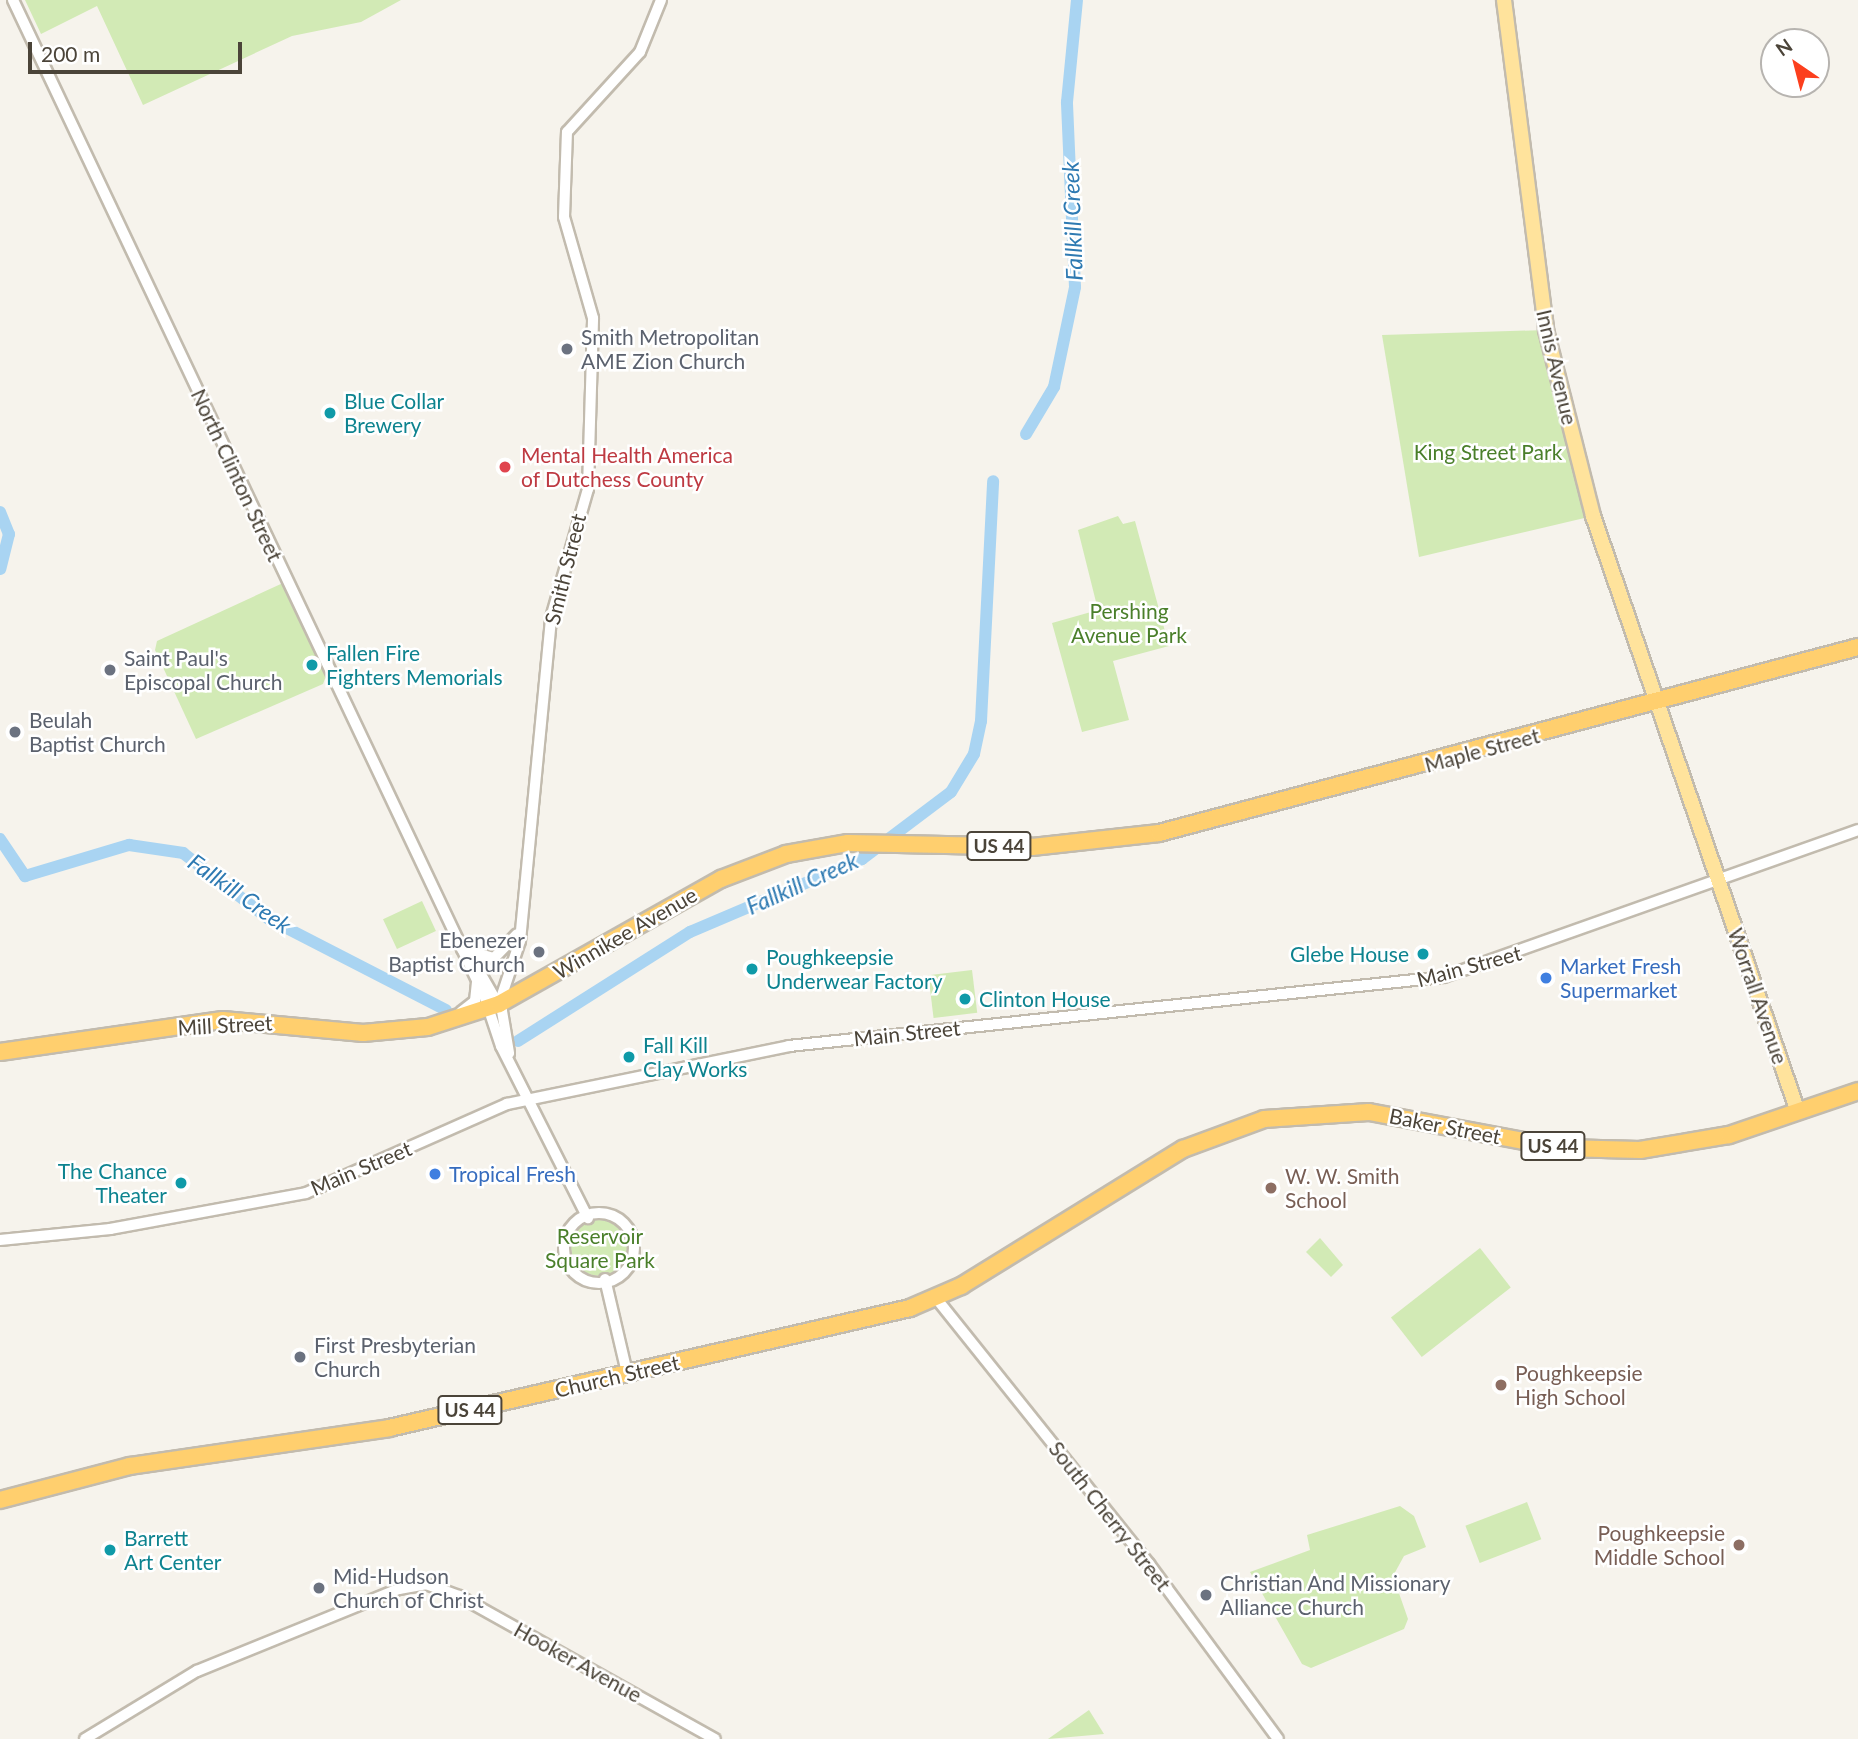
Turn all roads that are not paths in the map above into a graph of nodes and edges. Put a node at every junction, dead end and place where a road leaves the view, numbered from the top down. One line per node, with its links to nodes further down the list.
1 (13, 0): 10 (street, North Clinton Street)
2 (661, 0): 9 (street, Smith Street)
3 (1504, 0): 5 (main road, Innis Avenue)
4 (1858, 647): 5 (highway, Maple Street / US 44)
5 (1657, 704): 7 (highway, Maple Street / US 44); 8 (main road, Innis Avenue)
6 (1858, 831): 8 (street, Main Street)
7 (763, 861): 13 (highway, Winnikee Avenue / US 44)
8 (1718, 880): 18 (street, Main Street); 19 (main road, Worrall Avenue)
9 (519, 928): 10 (street); 11 (street, Smith Street)
10 (462, 949): 12 (street, North Clinton Street); 14 (street, North Clinton Street)
11 (510, 962): 13 (street); 14 (street, Smith Street)
12 (475, 977): 14 (street, North Clinton Street); 15 (street)
13 (530, 987): 14 (highway, Winnikee Avenue / US 44)
14 (494, 1006): 15 (highway, Mill Street / US 44); 18 (street, North Clinton Street)
15 (440, 1025): 16 (highway, Mill Street / US 44)
16 (0, 1052)
17 (1858, 1091): 19 (highway, Baker Street / US 44)
18 (530, 1099): 21 (street, North Clinton Street); 22 (street, Main Street)
19 (1798, 1112): 20 (highway, Baker Street / US 44)
20 (1195, 1144): 24 (highway, Church Street / US 44)
21 (588, 1218): 23 (street); 23 (street)
22 (0, 1240)
23 (605, 1279): 25 (street)
24 (936, 1298): 25 (highway, Church Street / US 44); 29 (street, South Cherry Street)
25 (627, 1373): 26 (highway, Church Street / US 44)
26 (0, 1500)
27 (85, 1739): 28 (street, Hooker Avenue)
28 (715, 1739)
29 (1278, 1739)

